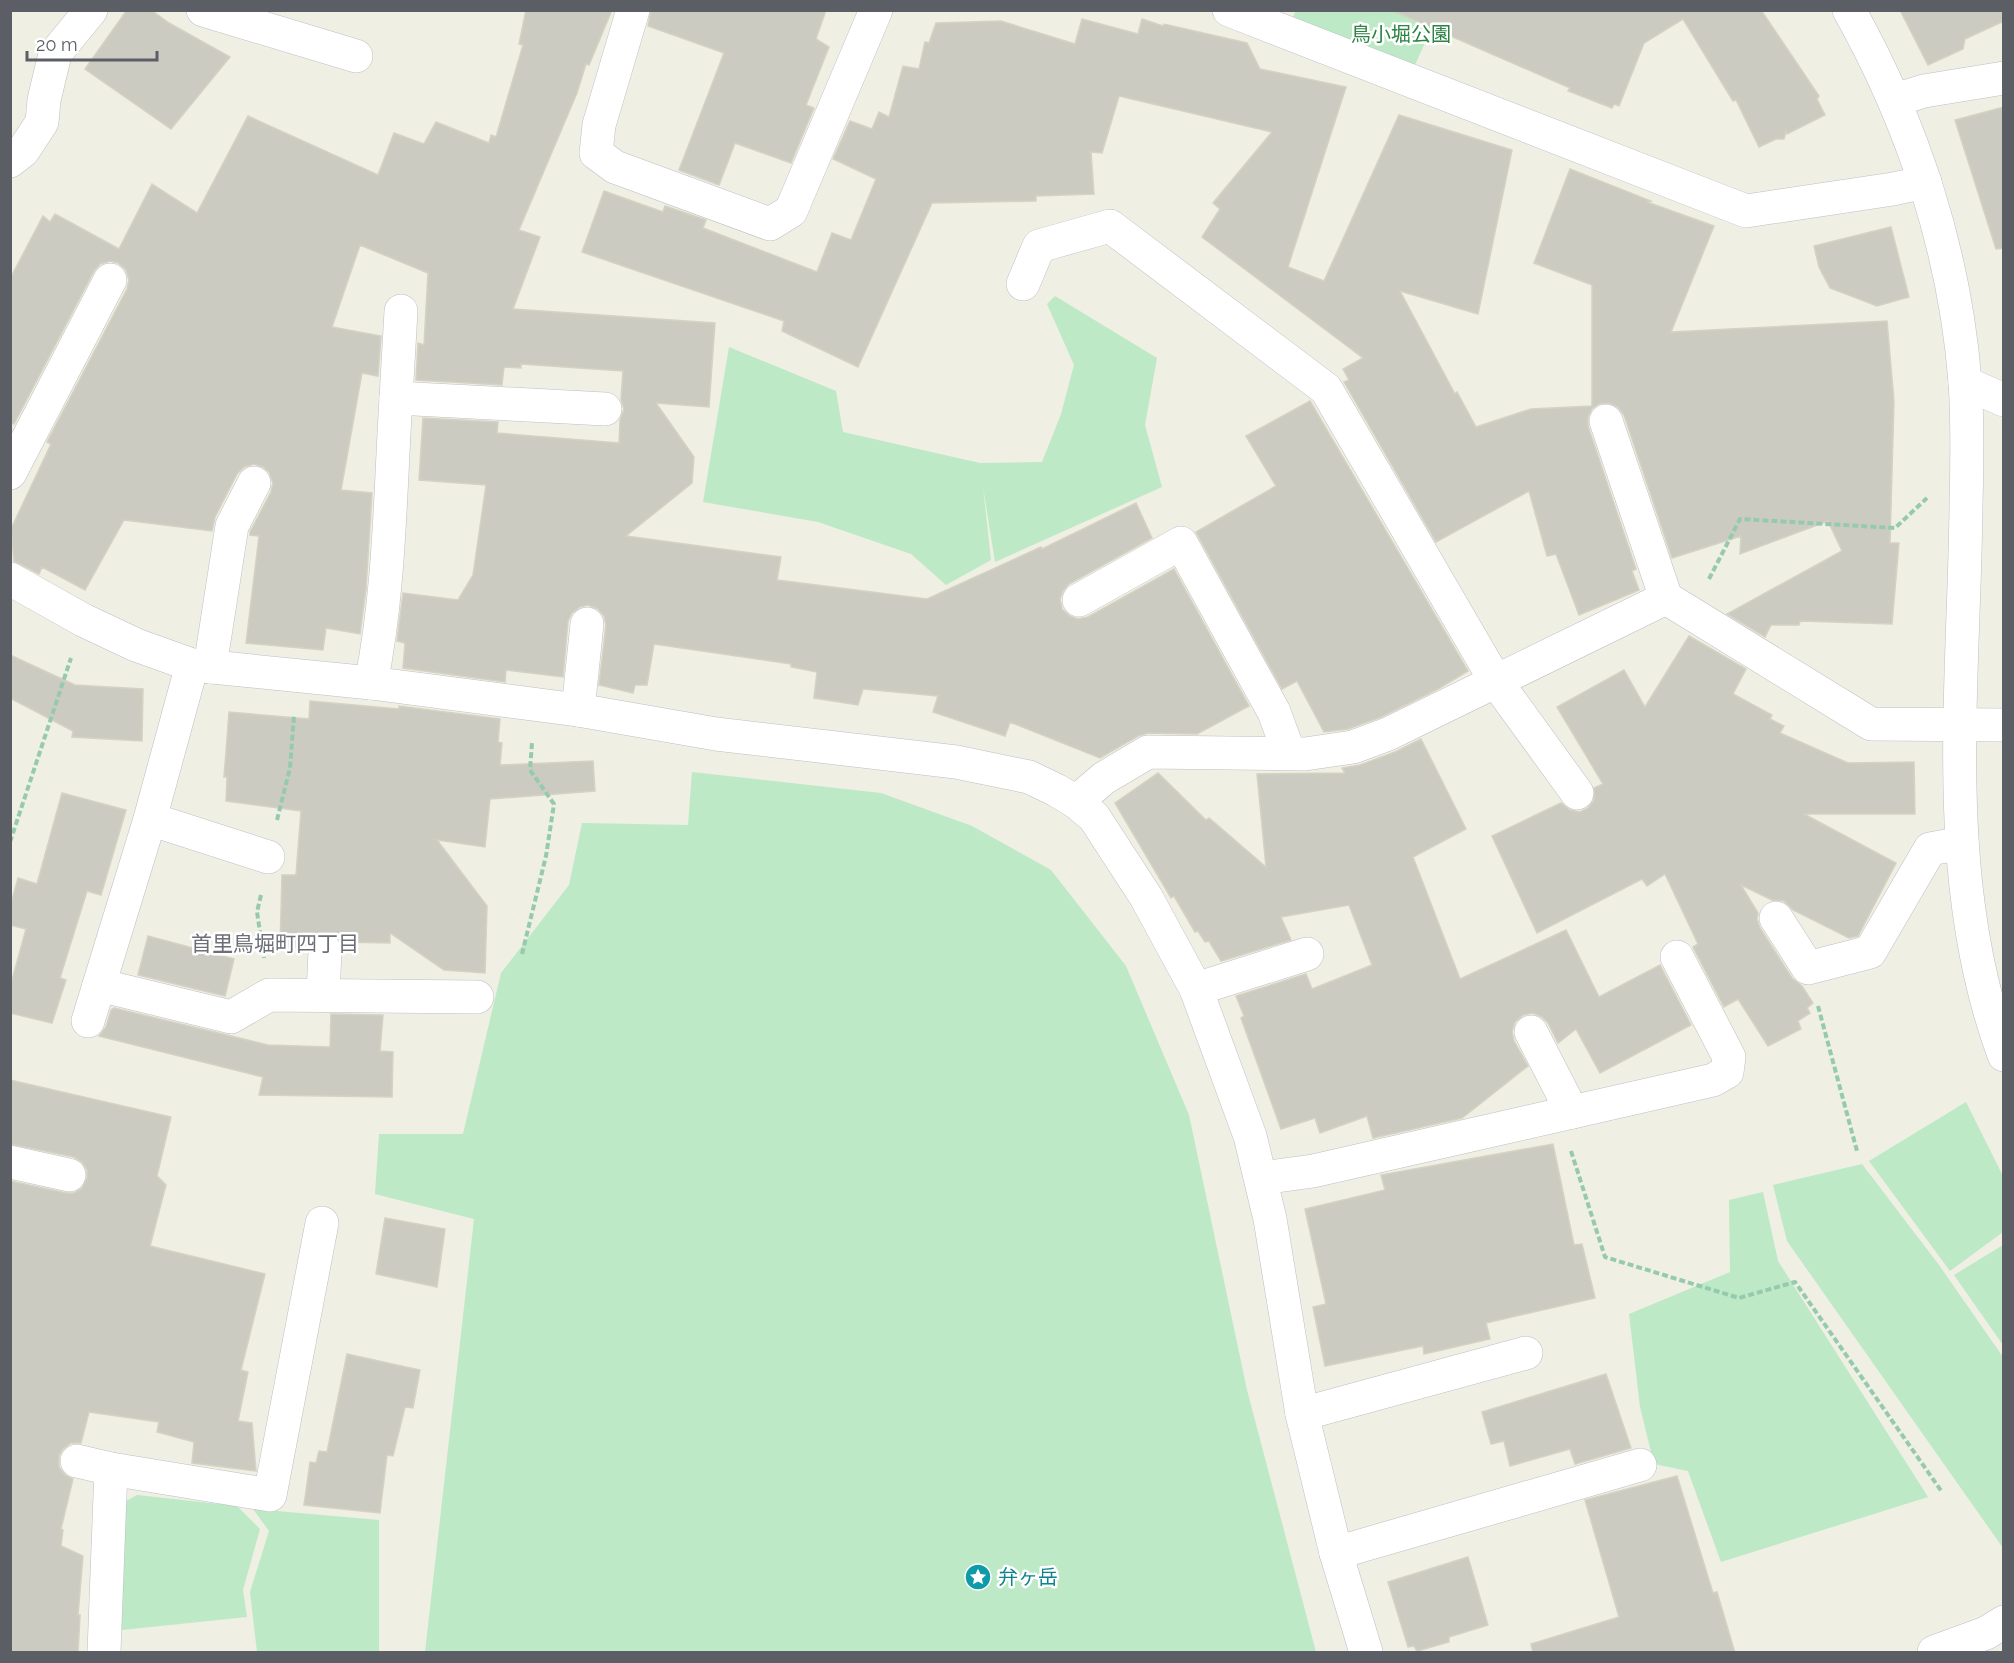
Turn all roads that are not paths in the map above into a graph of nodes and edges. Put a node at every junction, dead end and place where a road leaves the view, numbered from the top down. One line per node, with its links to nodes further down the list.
1 (92, 10): 10 (street)
2 (204, 10): 7 (street)
3 (633, 10): 4 (street)
4 (876, 10)
5 (1229, 10): 11 (street)
6 (1849, 10): 9 (street)
7 (356, 56)
8 (2004, 78): 9 (street)
9 (1894, 100): 11 (street)
10 (10, 161)
11 (1925, 182): 15 (street)
12 (110, 280): 20 (street)
13 (1023, 284): 27 (street)
14 (401, 311): 16 (street)
15 (1965, 383): 17 (street); 30 (street)
16 (396, 398): 18 (street); 28 (street)
17 (2004, 400)
18 (605, 409)
19 (1606, 422): 23 (street)
20 (10, 473)
21 (254, 483): 26 (street)
22 (10, 579): 26 (street)
23 (1666, 598): 27 (street); 30 (street)
24 (1079, 600): 32 (street)
25 (587, 624): 29 (street)
26 (201, 666): 28 (street); 35 (street)
27 (1495, 680): 32 (street); 33 (street)
28 (371, 683): 29 (street)
29 (578, 710): 34 (street)
30 (1960, 724): 31 (street); 36 (street)
31 (2004, 725)
32 (1289, 753): 34 (street)
33 (1577, 793)
34 (1076, 802): 43 (street)
35 (150, 819): 37 (street); 42 (street)
36 (1962, 843): 38 (street); 48 (street)
37 (268, 857)
38 (1776, 918)
39 (325, 951): 44 (street)
40 (1307, 954): 43 (street)
41 (1677, 957): 49 (street)
42 (99, 985): 44 (street); 46 (street)
43 (1197, 989): 52 (street)
44 (323, 995): 45 (street)
45 (477, 997)
46 (88, 1021)
47 (1531, 1032): 49 (street)
48 (2004, 1055)
49 (1566, 1113): 52 (street)
50 (10, 1162): 51 (street)
51 (69, 1174)
52 (1262, 1178): 55 (street)
53 (322, 1223): 58 (street)
54 (1526, 1353): 55 (street)
55 (1302, 1414): 59 (street)
56 (77, 1461): 58 (street)
57 (1640, 1465): 59 (street)
58 (111, 1469): 61 (street)
59 (1336, 1553): 62 (street)
60 (2004, 1622): 63 (street)
61 (104, 1653)
62 (1366, 1653)
63 (1934, 1653)

